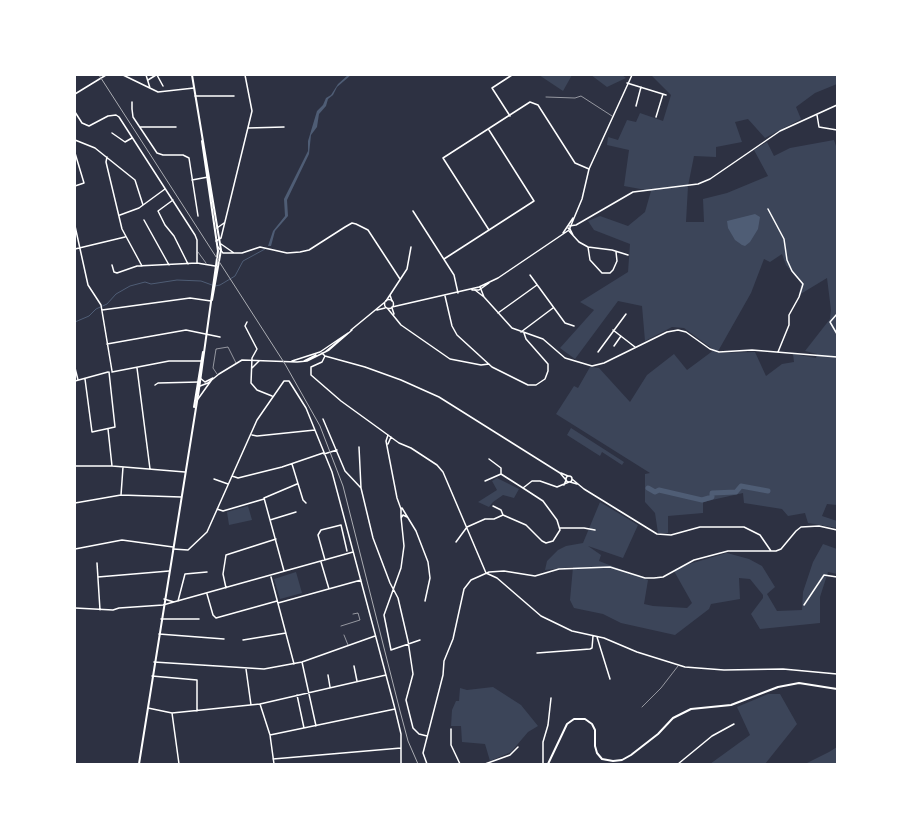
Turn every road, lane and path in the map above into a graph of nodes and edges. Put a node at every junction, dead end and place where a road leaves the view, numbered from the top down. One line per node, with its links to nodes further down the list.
1 (106, 75): 16 (street)
2 (123, 75): 9 (street)
3 (146, 75): 10 (street)
4 (157, 75): 10 (street); 12 (street)
5 (192, 75): 14 (main road)
6 (245, 75): 33 (street)
7 (512, 75): 27 (street)
8 (632, 75): 11 (street)
9 (127, 76): 15 (street)
10 (148, 80): 15 (street)
11 (627, 83): 13 (street); 28 (street)
12 (163, 86)
13 (641, 87): 17 (street); 24 (street)
14 (194, 88): 15 (street); 19 (main road)
15 (150, 89)
16 (75, 94)
17 (663, 94): 18 (street); 29 (street)
18 (666, 95)
19 (195, 96): 20 (street); 42 (main road)
20 (234, 96)
21 (546, 97): 28 (lane)
22 (132, 102): 30 (street)
23 (837, 105): 26 (street)
24 (636, 106)
25 (75, 112): 37 (street)
26 (817, 114): 35 (street); 56 (street)
27 (510, 116): 34 (street); 41 (street)
28 (612, 116): 41 (street)
29 (656, 117)
30 (140, 127): 31 (street); 43 (street)
31 (176, 127)
32 (284, 127): 33 (street)
33 (248, 128): 53 (street)
34 (488, 129): 58 (street); 58 (street)
35 (837, 130)
36 (112, 133): 37 (street)
37 (133, 138): 45 (street)
38 (75, 140): 40 (street)
39 (75, 153): 44 (street)
40 (107, 157): 47 (street); 50 (street)
41 (590, 169): 56 (street)
42 (207, 177): 43 (street); 55 (main road)
43 (192, 180): 51 (street)
44 (75, 186)
45 (165, 189): 46 (street); 47 (street)
46 (173, 200): 67 (street); 76 (street)
47 (143, 205): 50 (street)
48 (768, 209): 120 (street)
49 (413, 211): 74 (street)
50 (120, 215): 60 (street)
51 (198, 216)
52 (144, 220): 79 (street)
53 (225, 222): 55 (street); 57 (street)
54 (75, 226): 65 (street)
55 (216, 228): 59 (main road); 61 (main road)
56 (569, 228): 64 (street); 85 (street)
57 (223, 230): 59 (street); 61 (street)
58 (489, 230): 74 (street)
59 (218, 233): 61 (main road)
60 (125, 237): 65 (street); 80 (street)
61 (218, 241): 62 (main road)
62 (218, 244): 68 (main road); 71 (street); 81 (main road)
63 (411, 247): 83 (street)
64 (588, 247): 69 (street); 69 (street)
65 (80, 248): 66 (street); 98 (street)
66 (75, 249)
67 (197, 250): 75 (street); 77 (lane)
68 (220, 250): 70 (street); 73 (main road)
69 (616, 251): 72 (street)
70 (223, 253): 71 (street); 73 (street)
71 (234, 253): 83 (street)
72 (628, 255)
73 (220, 256): 81 (main road)
74 (444, 259): 89 (street)
75 (197, 263): 76 (street); 77 (street)
76 (188, 264): 79 (street)
77 (207, 264): 81 (street)
78 (112, 265): 80 (street)
79 (169, 265): 80 (street)
80 (142, 266)
81 (217, 266): 92 (main road)
82 (530, 275): 84 (street)
83 (400, 279): 88 (street)
84 (538, 285): 97 (street); 101 (street)
85 (480, 288): 86 (street); 87 (street); 91 (street)
86 (472, 290): 87 (street); 89 (street)
87 (475, 290): 91 (street)
88 (390, 293): 93 (street); 94 (street)
89 (458, 293): 90 (street)
90 (445, 296): 95 (street); 131 (street)
91 (484, 297): 101 (street)
92 (211, 301): 98 (street); 111 (main road)
93 (392, 301): 94 (street); 95 (street); 96 (street)
94 (386, 302): 99 (street); 100 (street)
95 (398, 305): 96 (street)
96 (392, 307): 99 (street); 102 (street)
97 (554, 308): 106 (street); 109 (street)
98 (102, 309): 116 (street)
99 (388, 309): 100 (street); 102 (street)
100 (377, 310): 107 (street)
101 (498, 313): 109 (street)
102 (394, 314): 131 (street)
103 (626, 314): 108 (street)
104 (837, 314): 112 (street)
105 (247, 322): 125 (street)
106 (574, 326)
107 (352, 330): 115 (street); 122 (street)
108 (613, 330): 113 (street); 119 (street)
109 (521, 332): 110 (street)
110 (524, 333): 118 (street); 131 (street)
111 (206, 334): 114 (street); 116 (street); 126 (main road)
112 (837, 334)
113 (621, 336): 117 (street); 118 (street)
114 (220, 337)
115 (342, 337): 121 (street); 122 (street)
116 (107, 344): 135 (street)
117 (614, 346)
118 (636, 347): 120 (street)
119 (598, 352)
120 (778, 352): 124 (street)
121 (319, 353): 122 (street); 128 (street); 129 (street)
122 (324, 354): 123 (street); 129 (street)
123 (325, 356): 153 (street); 167 (street)
124 (837, 357)
125 (252, 360): 127 (street); 130 (street); 134 (street)
126 (202, 361): 132 (street); 142 (main road); 142 (main road)
127 (259, 361): 128 (street); 134 (street)
128 (292, 361): 129 (street)
129 (302, 362)
130 (236, 363): 137 (street); 137 (lane)
131 (489, 364)
132 (136, 367): 135 (street); 165 (street)
133 (75, 368): 140 (street)
134 (251, 369): 147 (street)
135 (112, 371): 136 (street)
136 (109, 372): 139 (street); 151 (street)
137 (217, 375): 138 (street)
138 (213, 378): 142 (street); 144 (street); 145 (street)
139 (85, 379): 140 (street); 151 (street)
140 (78, 380): 141 (street)
141 (75, 381)
142 (199, 381): 143 (street); 144 (main road); 146 (main road)
143 (155, 385)
144 (199, 388): 145 (street); 146 (street); 148 (main road)
145 (204, 390): 148 (street)
146 (196, 391): 149 (main road)
147 (272, 396): 152 (street); 154 (street)
148 (196, 406): 149 (main road)
149 (194, 410): 166 (main road)
150 (323, 419): 158 (street)
151 (108, 429): 163 (street)
152 (315, 430): 154 (street); 159 (street)
153 (388, 434): 155 (street); 156 (street)
154 (251, 435): 169 (street)
155 (391, 437): 156 (street); 195 (street)
156 (388, 444): 187 (street)
157 (359, 447): 180 (street)
158 (337, 450): 159 (street); 180 (street)
159 (324, 454): 161 (street); 205 (street)
160 (489, 459): 168 (street)
161 (292, 464): 169 (street); 177 (street)
162 (75, 466): 163 (street)
163 (112, 466): 164 (street)
164 (123, 467): 165 (street); 182 (street)
165 (150, 469): 166 (street)
166 (185, 472): 183 (main road)
167 (560, 473): 170 (street); 173 (street)
168 (501, 474): 174 (street); 181 (street)
169 (232, 476): 176 (street)
170 (568, 476): 172 (street); 173 (street)
171 (214, 479): 176 (street)
172 (572, 479): 175 (street); 178 (street)
173 (566, 480): 175 (street); 179 (street)
174 (485, 481)
175 (570, 482): 178 (street); 179 (street)
176 (228, 484): 189 (street)
177 (297, 484): 184 (street); 186 (street)
178 (577, 484): 204 (street)
179 (564, 486): 181 (street)
180 (361, 488): 219 (street)
181 (523, 488): 196 (street)
182 (121, 495): 183 (street); 185 (street)
183 (181, 497): 201 (main road)
184 (264, 498): 189 (street); 194 (street)
185 (75, 502)
186 (306, 503)
187 (400, 506): 192 (street); 193 (street)
188 (493, 506): 191 (street)
189 (217, 509): 201 (street)
190 (296, 512): 194 (street)
191 (503, 515): 195 (street); 196 (street)
192 (407, 517): 193 (street); 223 (street)
193 (401, 519): 219 (street)
194 (270, 520): 199 (street)
195 (467, 527): 200 (street); 212 (street)
196 (560, 528): 197 (street)
197 (595, 530)
198 (837, 530): 204 (street)
199 (276, 539): 211 (street); 217 (street)
200 (456, 542)
201 (173, 548): 202 (street); 209 (main road)
202 (75, 549)
203 (347, 551): 206 (street)
204 (771, 551): 212 (street)
205 (354, 552): 206 (street); 216 (street)
206 (325, 560): 207 (street)
207 (321, 562): 211 (street); 218 (street)
208 (97, 563): 214 (street)
209 (169, 571): 214 (street); 221 (main road)
210 (207, 572): 222 (street)
211 (284, 572): 213 (street)
212 (486, 573): 237 (street); 275 (street)
213 (270, 576): 217 (street); 225 (street)
214 (98, 577): 229 (street)
215 (837, 577): 227 (street)
216 (362, 580): 218 (street); 238 (street)
217 (226, 588): 220 (street)
218 (330, 589): 225 (street)
219 (394, 589): 243 (street); 243 (street)
220 (207, 593): 222 (street); 225 (street)
221 (164, 598): 224 (street); 226 (main road)
222 (178, 601): 224 (street)
223 (425, 601)
224 (174, 602): 226 (street)
225 (278, 602): 234 (street)
226 (164, 605): 229 (street); 231 (main road)
227 (804, 605)
228 (75, 608): 229 (street)
229 (100, 610)
230 (353, 614): 233 (lane)
231 (161, 619): 232 (street); 235 (main road)
232 (199, 619)
233 (341, 626)
234 (286, 633): 241 (street); 248 (street)
235 (159, 634): 240 (street); 246 (main road)
236 (344, 635): 244 (lane)
237 (593, 635): 239 (street); 245 (street)
238 (375, 636): 244 (street); 254 (street)
239 (597, 636): 249 (street); 256 (street)
240 (224, 639)
241 (243, 640)
242 (420, 640): 243 (street)
243 (409, 644): 275 (street)
244 (348, 646): 247 (street)
245 (536, 653)
246 (154, 662): 251 (street); 255 (main road)
247 (302, 662): 248 (street); 260 (street)
248 (294, 664): 251 (street)
249 (678, 665): 252 (street); 265 (lane)
250 (354, 666): 257 (street)
251 (246, 669): 264 (street)
252 (837, 674)
253 (328, 675): 258 (street)
254 (386, 675): 257 (street); 267 (street)
255 (152, 676): 266 (main road); 268 (street)
256 (610, 679)
257 (357, 681): 258 (street)
258 (330, 687): 260 (street)
259 (837, 689): 287 (main road)
260 (308, 693): 261 (street); 271 (street)
261 (297, 695): 263 (street); 272 (street)
262 (551, 698): 286 (street)
263 (260, 704): 264 (street); 274 (street)
264 (251, 705): 268 (street)
265 (642, 707)
266 (148, 708): 269 (street); 279 (main road)
267 (395, 709): 271 (street); 277 (street)
268 (197, 711): 269 (street)
269 (172, 713): 280 (street)
270 (734, 724): 288 (street)
271 (316, 726): 272 (street)
272 (304, 728): 274 (street)
273 (451, 729): 284 (street)
274 (270, 735): 278 (street)
275 (427, 736): 283 (street)
276 (518, 747): 285 (street)
277 (402, 748): 278 (street); 282 (street)
278 (273, 759): 281 (street)
279 (139, 764)
280 (179, 764)
281 (274, 764)
282 (401, 764)
283 (427, 764)
284 (460, 764)
285 (485, 764)
286 (543, 764)
287 (548, 764)
288 (678, 764)

